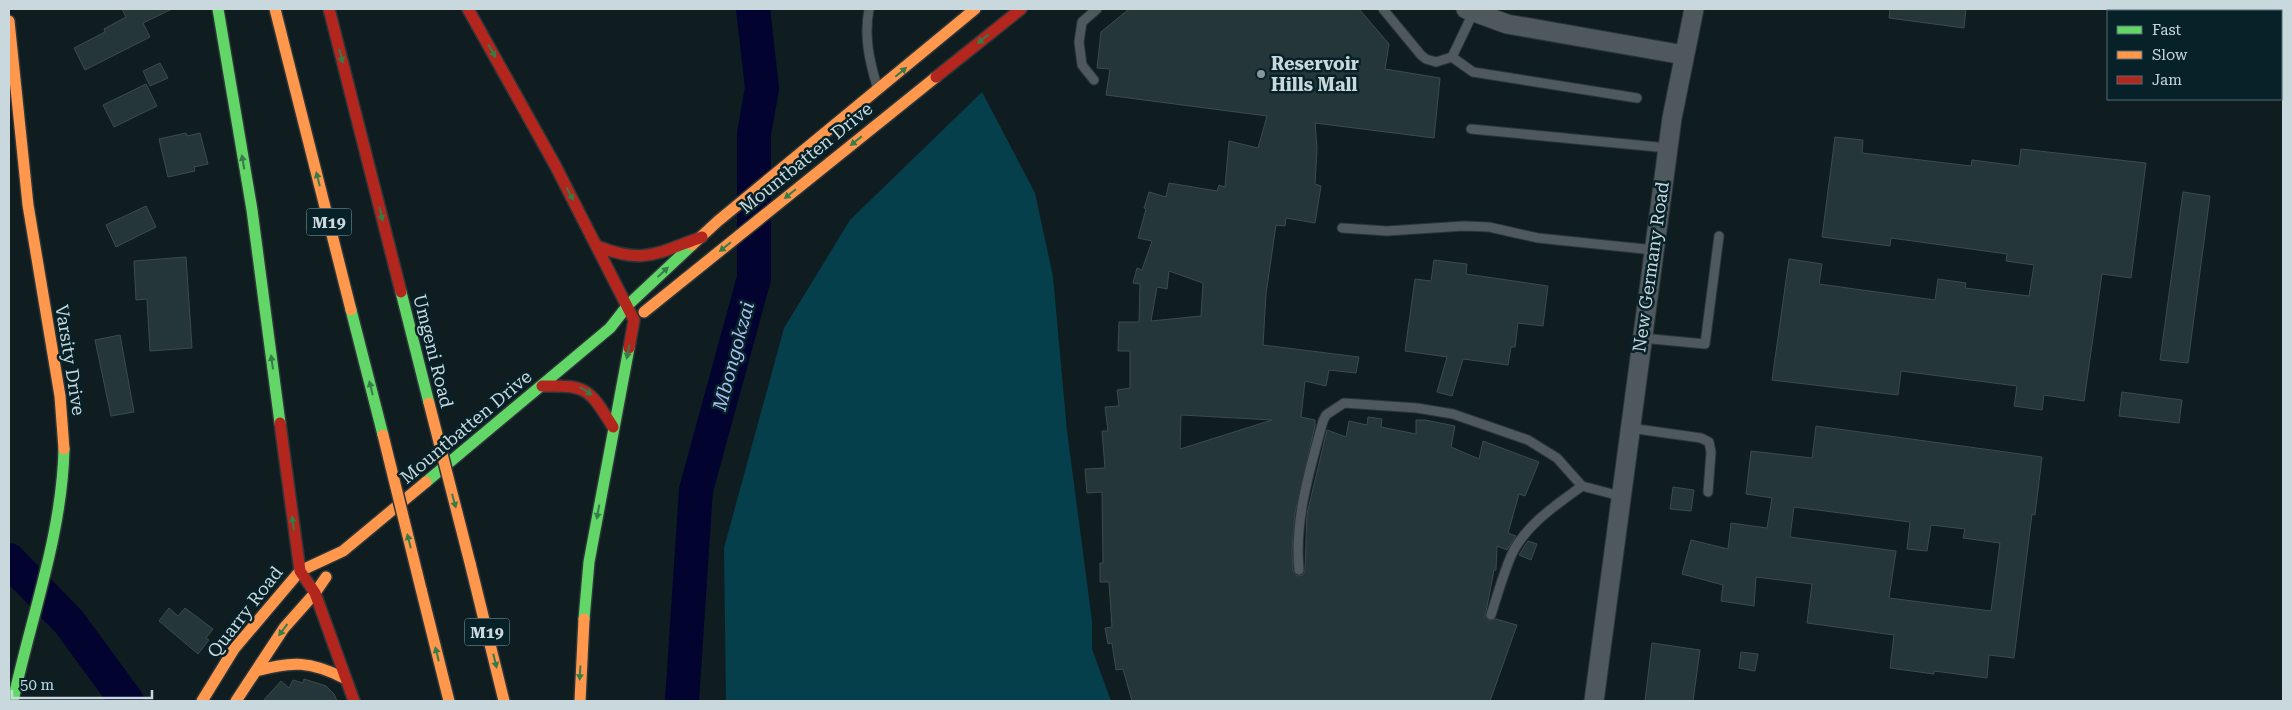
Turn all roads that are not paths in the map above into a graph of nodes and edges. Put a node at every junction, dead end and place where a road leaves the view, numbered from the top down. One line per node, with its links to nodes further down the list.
1 (218, 9): 37 (main road, one-way to 1)
2 (275, 9): 46 (main road, M19, one-way to 2, bridge)
3 (329, 9): 47 (main road, Umgeni Road / M19, one-way to 47, bridge)
4 (468, 9): 23 (main road, one-way to 23)
5 (869, 9): 16 (lane)
6 (975, 9): 16 (main road, Mountbatten Drive, one-way to 6)
7 (1021, 9): 26 (main road, Mountbatten Drive, one-way to 26)
8 (1097, 9): 15 (lane)
9 (1383, 9): 14 (lane)
10 (1694, 9): 13 (street, New Germany Road)
11 (1469, 11): 13 (street); 14 (lane)
12 (9, 21): 42 (main road, Varsity Drive)
13 (1684, 54): 19 (street, New Germany Road)
14 (1452, 57): 17 (lane)
15 (1094, 80)
16 (878, 91): 22 (main road, Mountbatten Drive)
17 (1637, 98)
18 (1471, 129): 19 (lane)
19 (1668, 148): 24 (street, New Germany Road)
20 (1342, 228): 24 (lane)
21 (1719, 236): 28 (lane)
22 (702, 237): 23 (main road); 25 (main road, Mountbatten Drive, one-way to 22)
23 (597, 246): 25 (main road)
24 (1654, 250): 28 (street, New Germany Road)
25 (628, 306): 26 (main road); 27 (main road, Mountbatten Drive)
26 (634, 320): 27 (main road, Mountbatten Drive); 30 (main road, one-way to 30)
27 (610, 328): 29 (main road, Mountbatten Drive)
28 (1642, 338): 31 (street, New Germany Road)
29 (542, 386): 30 (main road, one-way to 30); 35 (main road, Mountbatten Drive)
30 (613, 426): 48 (main road, one-way to 48)
31 (1630, 428): 33 (lane); 34 (street, New Germany Road)
32 (1582, 486): 34 (lane); 36 (lane); 39 (lane)
33 (1708, 492)
34 (1620, 496): 49 (street, New Germany Road)
35 (343, 551): 37 (main road, Mountbatten Drive); 38 (main road, Mountbatten Drive)
36 (1299, 570)
37 (300, 572): 38 (main road); 43 (main road, Quarry Road)
38 (315, 593): 40 (main road, one-way to 40); 41 (main road)
39 (1491, 615)
40 (256, 671): 41 (main road); 44 (main road)
41 (344, 678): 45 (main road)
42 (13, 701)
43 (202, 701)
44 (236, 701)
45 (354, 701)
46 (449, 701)
47 (504, 701)
48 (580, 701)
49 (1594, 701)

